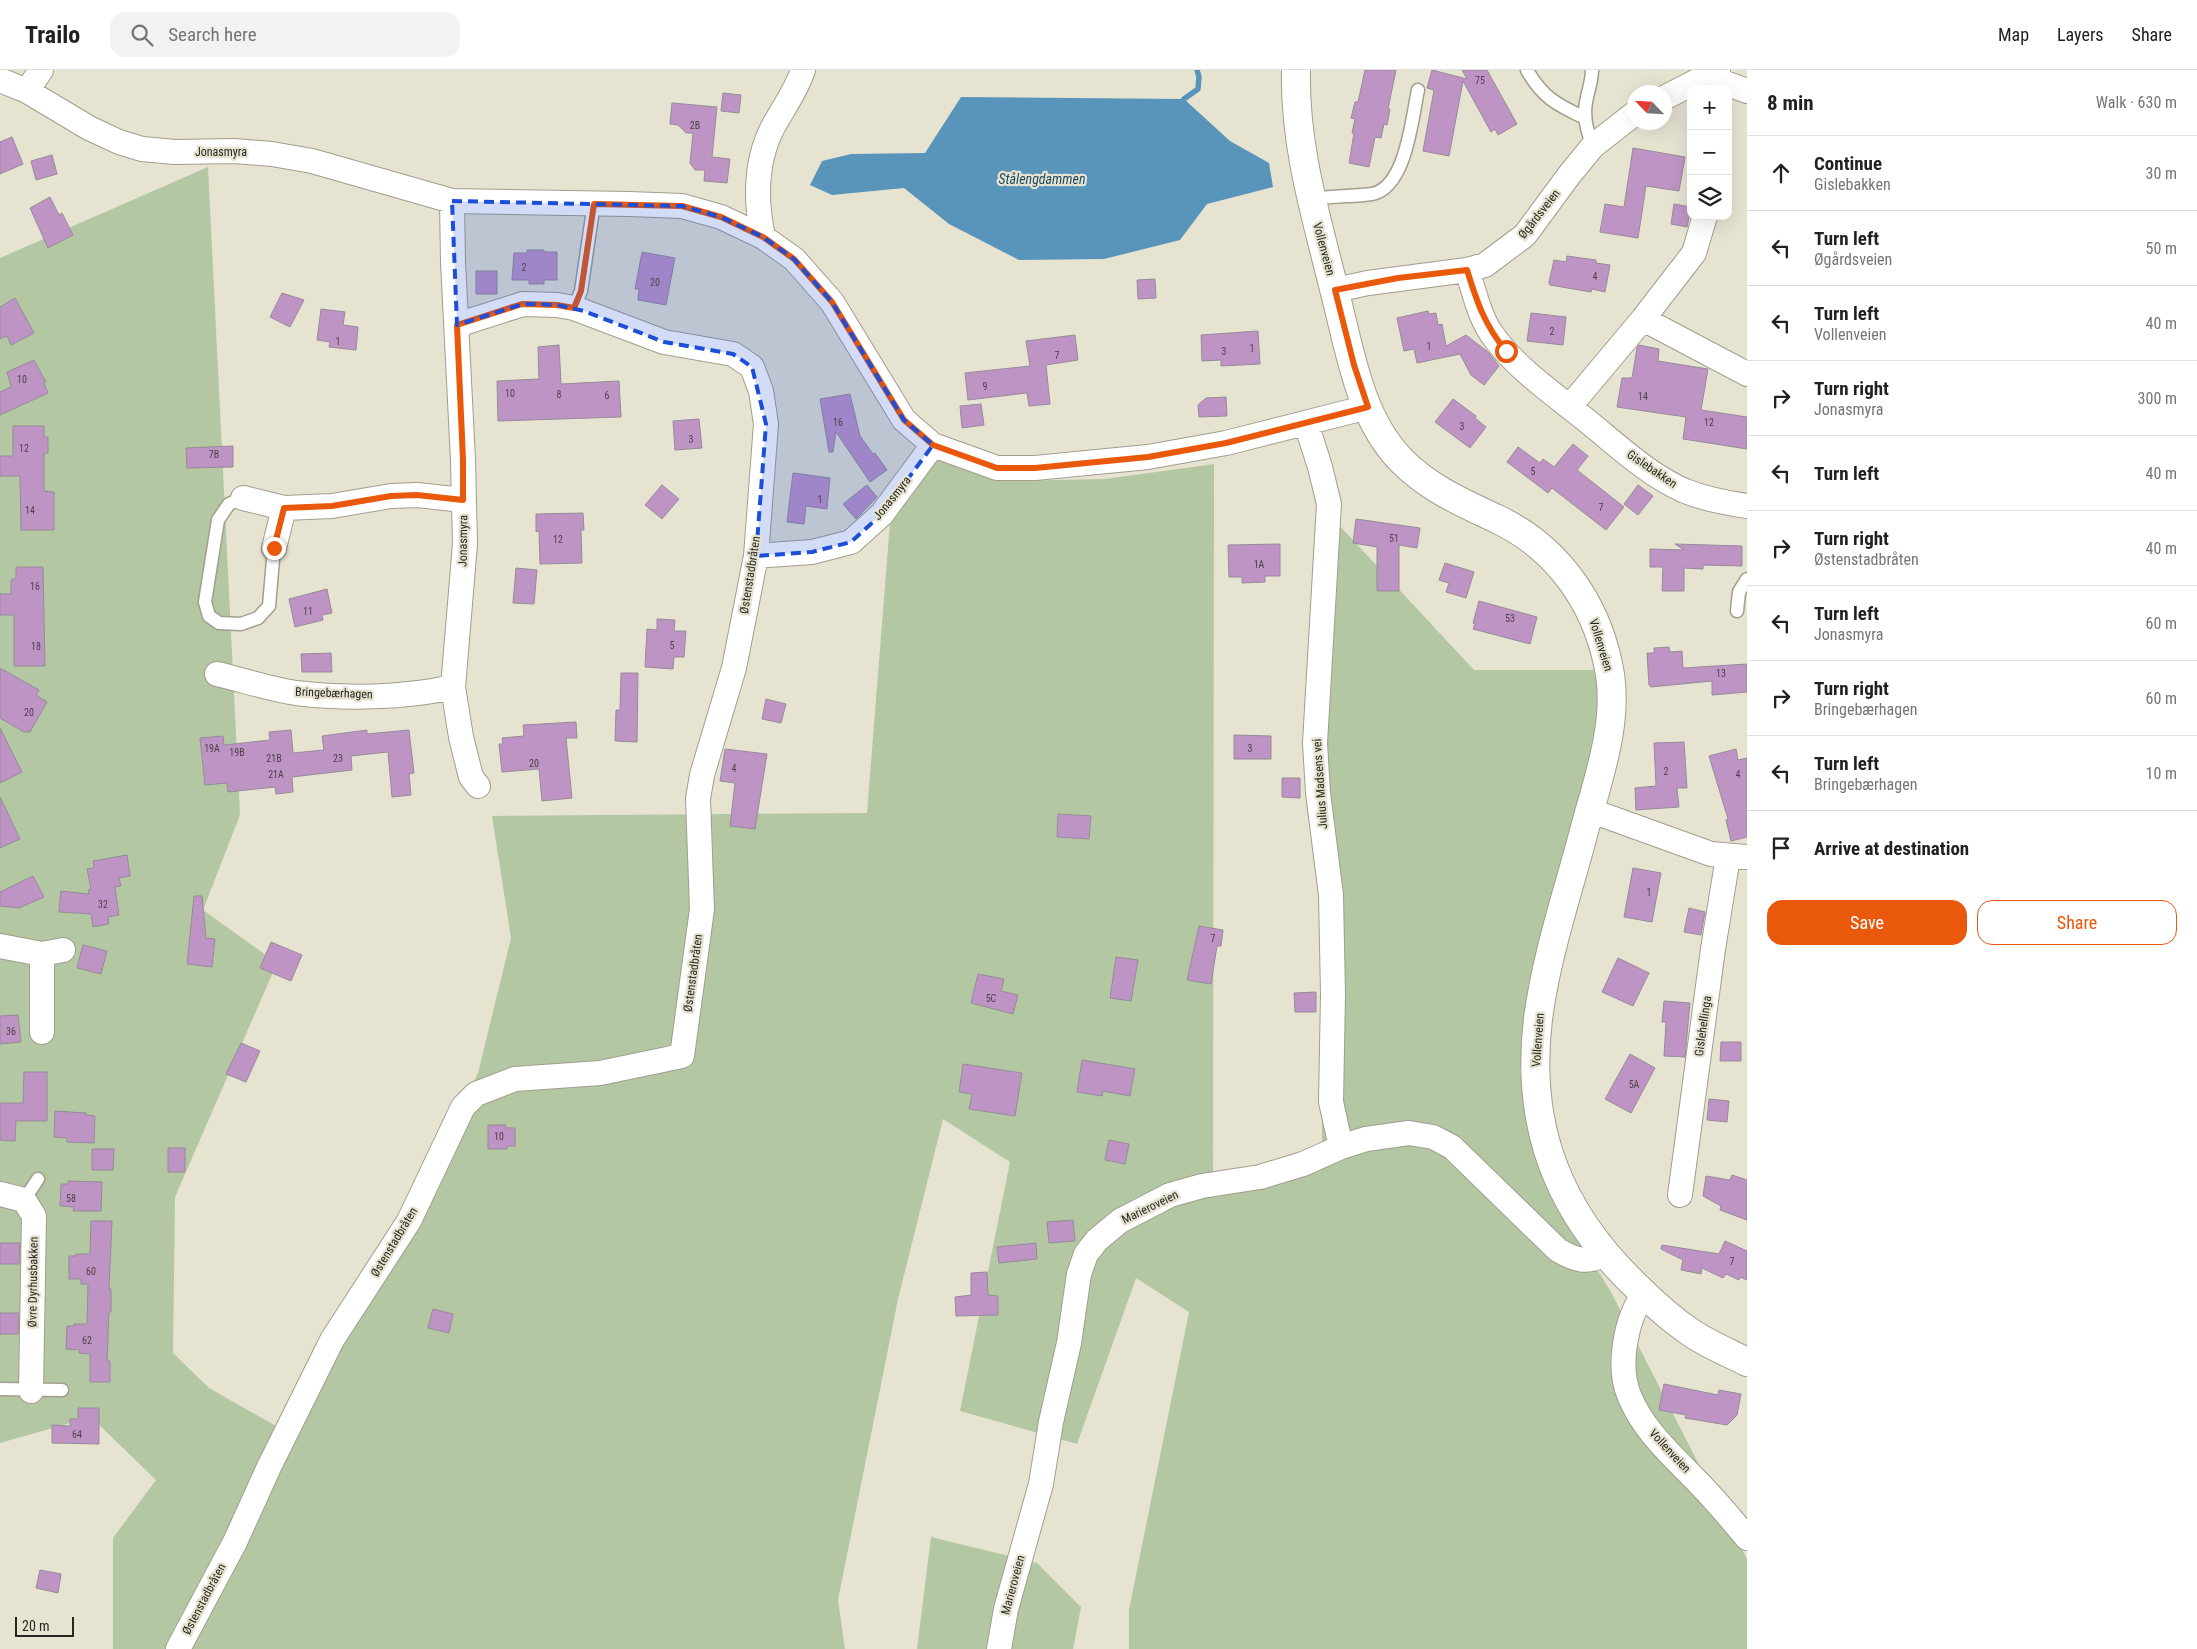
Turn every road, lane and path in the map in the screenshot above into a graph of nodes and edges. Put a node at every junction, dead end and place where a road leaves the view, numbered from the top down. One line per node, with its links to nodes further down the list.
1 (41, 70): 9 (street)
2 (803, 70): 19 (street)
3 (1296, 70): 15 (main road, Vollenveien)
4 (1527, 70): 12 (lane)
5 (1592, 70): 12 (lane)
6 (1715, 72): 10 (street); 11 (street)
7 (0, 80): 9 (street, Jonasmyra)
8 (1418, 90): 15 (lane)
9 (27, 91): 16 (street, Jonasmyra)
10 (1747, 91)
11 (1672, 94)
12 (1585, 118): 14 (lane)
13 (1627, 119): 14 (street, Øgårdsveien)
14 (1593, 146): 20 (street, Øgårdsveien)
15 (1311, 200): 21 (main road, Vollenveien)
16 (452, 201): 17 (street, Jonasmyra); 24 (street, Jonasmyra)
17 (594, 204): 19 (street, Jonasmyra); 22 (lane)
18 (1705, 220): 23 (street)
19 (763, 237): 29 (street, Jonasmyra)
20 (1467, 270): 21 (street, Øgårdsveien); 26 (street, Gislebakken)
21 (1335, 290): 27 (main road, Vollenveien)
22 (574, 308): 24 (street, Østenstadbråten); 35 (street, Østenstadbråten)
23 (1643, 319): 25 (street); 26 (street)
24 (457, 325): 31 (street, Jonasmyra)
25 (1747, 374)
26 (1570, 406): 32 (street, Gislebakken)
27 (1368, 407): 28 (street, Jonasmyra); 41 (main road, Vollenveien)
28 (1306, 423): 29 (street, Jonasmyra); 45 (street, Julius Madsens vei)
29 (933, 445): 35 (street, Jonasmyra)
30 (243, 498): 33 (street); 34 (lane)
31 (463, 500): 33 (street); 39 (street, Jonasmyra)
32 (1747, 506)
33 (284, 508): 34 (street)
34 (274, 548)
35 (756, 556): 57 (street, Østenstadbråten)
36 (1747, 579): 37 (lane)
37 (1737, 611)
38 (217, 674): 39 (street, Bringebærhagen)
39 (453, 687): 40 (street, Jonasmyra)
40 (478, 786)
41 (1589, 810): 42 (street, Gislehellinga); 50 (main road, Vollenveien)
42 (1737, 857): 48 (street, Gislehellinga)
43 (0, 946): 44 (street)
44 (42, 1032)
45 (1341, 1147): 50 (street, Marieroveien); 58 (street, Marieroveien)
46 (38, 1179): 49 (lane)
47 (0, 1194): 49 (street)
48 (1680, 1196)
49 (24, 1200): 55 (street, Øvre Dyrhusbakken)
50 (1605, 1254): 51 (main road, Vollenveien)
51 (1644, 1294): 52 (main road, Vollenveien); 56 (street, Vollenveien)
52 (1747, 1362)
53 (0, 1389): 55 (lane)
54 (62, 1390): 55 (lane)
55 (31, 1391)
56 (1747, 1538)
57 (178, 1649)
58 (999, 1649)

